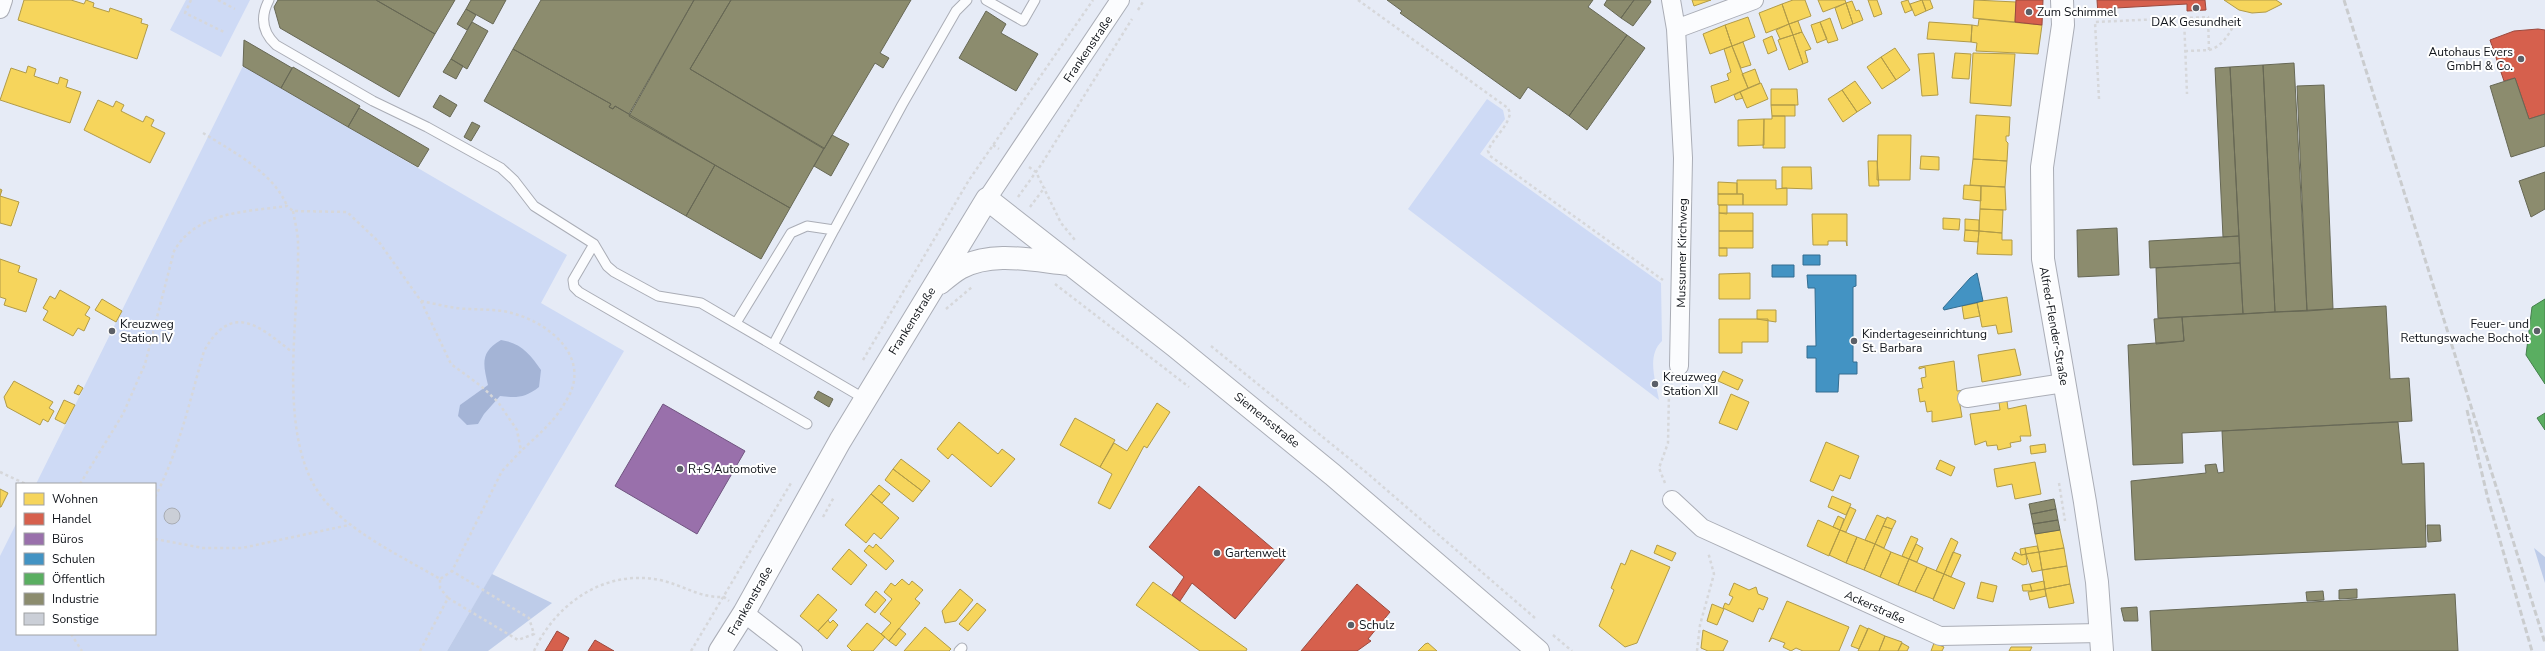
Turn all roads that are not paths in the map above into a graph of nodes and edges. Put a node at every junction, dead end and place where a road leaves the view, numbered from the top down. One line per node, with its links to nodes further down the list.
1 (3, 0): 10 (street)
2 (269, 0): 14 (lane)
3 (967, 0): 13 (lane)
4 (986, 0): 5 (lane)
5 (1035, 0)
6 (1120, 0): 12 (street, Frankenstraße)
7 (1671, 0): 11 (street, Mussumer Kirchweg)
8 (1754, 0): 11 (street)
9 (2062, 0): 20 (street, Alfred-Flender-Straße)
10 (0, 9)
11 (1676, 29): 19 (street, Mussumer Kirchweg)
12 (987, 199): 15 (street, Siemensstraße); 16 (street, Frankenstraße)
13 (834, 230): 17 (lane); 18 (lane)
14 (594, 244): 17 (lane); 23 (lane)
15 (1070, 264): 16 (street); 29 (street, Siemensstraße)
16 (933, 288): 22 (street, Frankenstraße)
17 (736, 323): 18 (lane)
18 (773, 345): 22 (lane)
19 (1679, 366)
20 (2064, 383): 21 (street); 26 (street, Alfred-Flender-Straße)
21 (1967, 398)
22 (865, 400): 25 (street, Frankenstraße)
23 (807, 424)
24 (1672, 500): 26 (street, Ackerstraße)
25 (744, 613): 27 (street, Frankenstraße); 28 (street)
26 (2101, 642)
27 (720, 651)
28 (793, 651)
29 (1538, 651)

